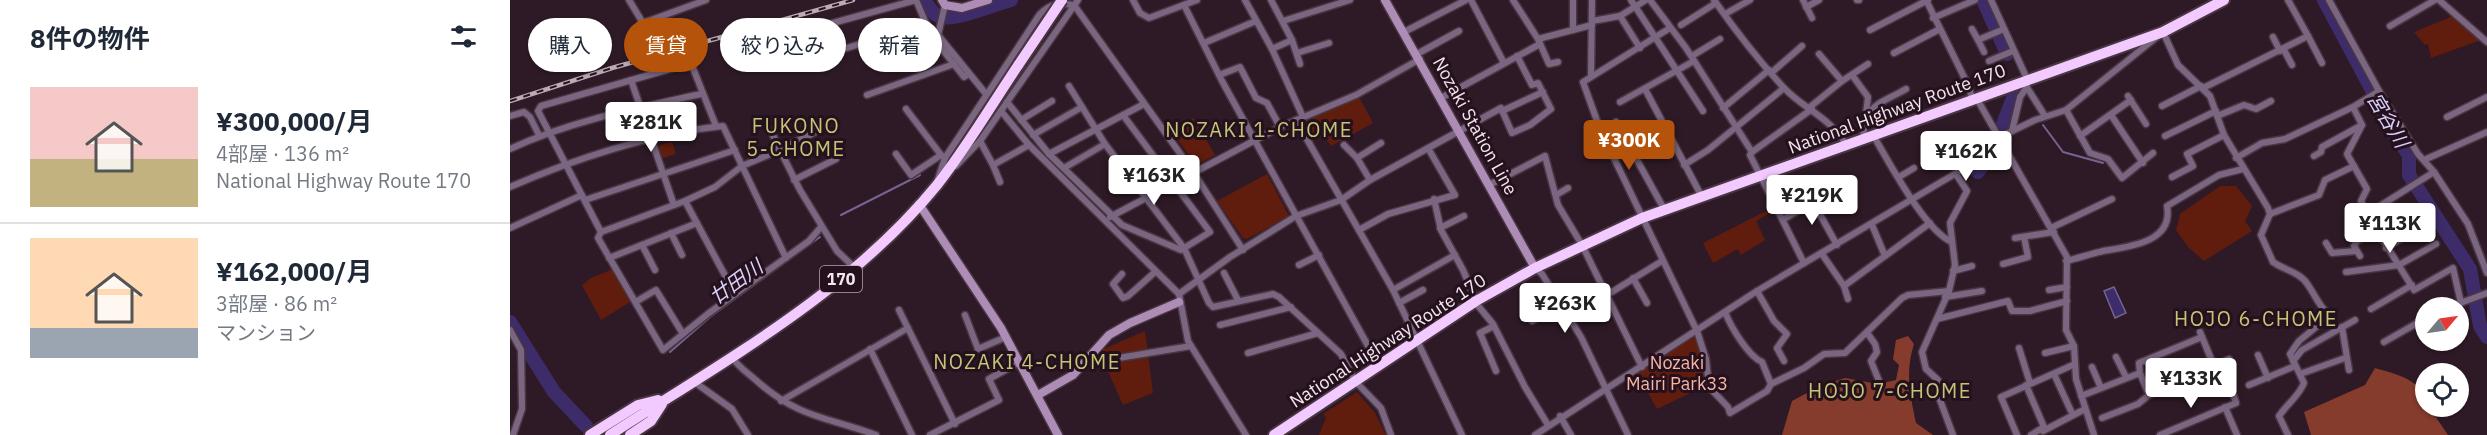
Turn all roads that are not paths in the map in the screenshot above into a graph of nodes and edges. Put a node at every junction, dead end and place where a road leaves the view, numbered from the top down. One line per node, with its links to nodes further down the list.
1 (630, 0): 35 (street)
2 (706, 0): 36 (street)
3 (988, 0): 27 (street)
4 (1062, 0): 196 (highway, 170, bridge)
5 (1133, 0): 31 (street)
6 (1197, 0): 31 (street)
7 (1246, 0): 41 (street)
8 (1271, 0): 42 (street)
9 (1350, 0): 42 (street)
10 (1385, 0): 53 (street, Nozaki Station Line)
11 (1466, 0): 53 (street)
12 (1471, 0): 80 (street)
13 (1515, 0): 61 (street)
14 (1573, 0): 48 (street)
15 (1592, 0): 43 (street)
16 (1631, 0): 32 (street)
17 (1648, 0): 32 (street); 46 (street)
18 (1750, 0): 33 (street)
19 (1819, 0): 30 (street)
20 (1975, 0): 39 (street)
21 (1991, 0): 52 (street)
22 (2224, 0): 54 (highway, National Highway Route 170)
23 (2288, 0): 55 (street)
24 (2329, 0): 101 (street)
25 (2440, 0): 45 (street); 62 (street)
26 (1928, 1): 39 (street); 49 (street)
27 (944, 2): 88 (street)
28 (1715, 2): 33 (street); 44 (street)
29 (1076, 3): 103 (street); 110 (street); 112 (street)
30 (1804, 3): 38 (street)
31 (1184, 5): 63 (street)
32 (1635, 8): 34 (street); 56 (street)
33 (1725, 14): 87 (street)
34 (1620, 16): 43 (street); 67 (street)
35 (640, 18)
36 (657, 18)
37 (923, 18): 40 (street)
38 (1812, 18)
39 (1934, 18): 50 (street)
40 (846, 19)
41 (1256, 21): 63 (street); 68 (street)
42 (1283, 21): 59 (street)
43 (1592, 23): 48 (street); 91 (street)
44 (1681, 25)
45 (2390, 26)
46 (1671, 28): 56 (street); 77 (street)
47 (1972, 29): 60 (street)
48 (1573, 30): 61 (street)
49 (1870, 30)
50 (1938, 30): 73 (street); 107 (street)
51 (1459, 31): 75 (street)
52 (2000, 31): 60 (street); 70 (street)
53 (1404, 32): 75 (street, Nozaki Station Line)
54 (2163, 32): 94 (highway, National Highway Route 170); 96 (street); 120 (street)
55 (2308, 36): 69 (street); 81 (street)
56 (1655, 37): 67 (street); 86 (street)
57 (2273, 38): 69 (street)
58 (1720, 39): 77 (street)
59 (1292, 40): 68 (street); 72 (street)
60 (1978, 40): 71 (street)
61 (1539, 41): 76 (street); 79 (street)
62 (2487, 42)
63 (1204, 44): 89 (street)
64 (1329, 44): 72 (street)
65 (1802, 46): 87 (street)
66 (942, 47): 82 (street)
67 (1640, 48): 91 (street)
68 (1272, 49): 130 (street)
69 (2282, 50): 85 (street); 96 (street)
70 (2013, 51): 78 (street); 94 (street)
71 (1984, 52)
72 (1297, 53): 83 (street)
73 (1894, 53)
74 (1819, 54): 93 (street)
75 (1418, 56): 106 (street, Nozaki Station Line); 130 (street)
76 (1517, 56): 80 (street); 100 (street)
77 (1693, 59): 86 (street); 117 (street)
78 (1989, 61)
79 (1558, 62)
80 (1504, 63): 106 (street)
81 (2322, 63)
82 (954, 64): 88 (street); 104 (street)
83 (1300, 64)
84 (1868, 64): 90 (street)
85 (2292, 65)
86 (1678, 71): 98 (street); 123 (street)
87 (1770, 71): 97 (street); 117 (street)
88 (969, 74): 103 (street)
89 (1219, 75): 138 (street); 156 (street)
90 (1852, 75): 93 (street); 126 (street)
91 (1591, 76): 217 (street)
92 (631, 80): 102 (street); 114 (street); 144 (street)
93 (1842, 81): 118 (street)
94 (2026, 83): 107 (highway, National Highway Route 170); 128 (street); 143 (street)
95 (1069, 86): 115 (street)
96 (2202, 87): 113 (street); 124 (street)
97 (1784, 88): 118 (street); 139 (street)
98 (1645, 89): 111 (street); 179 (street)
99 (1906, 89): 126 (street)
100 (1543, 92): 122 (street); 122 (street)
101 (2378, 92): 116 (street); 175 (street)
102 (701, 94): 114 (street); 137 (street)
103 (986, 94): 170 (street)
104 (867, 95)
105 (2487, 97): 131 (street)
106 (1441, 98): 145 (street, Nozaki Station Line)
107 (1975, 100): 150 (highway, National Highway Route 170); 153 (street)
108 (1052, 101): 132 (street)
109 (2271, 101): 124 (street)
110 (1007, 102): 121 (street); 132 (street)
111 (1620, 102)
112 (1144, 104): 125 (street); 187 (street)
113 (2162, 106)
114 (640, 107): 144 (street); 154 (street)
115 (1082, 107): 140 (street); 148 (street)
116 (2353, 107): 136 (street); 173 (street)
117 (1723, 108): 139 (street)
118 (1811, 108): 159 (street); 166 (street)
119 (906, 109): 170 (street)
120 (2066, 110): 128 (street); 151 (street)
121 (1001, 111): 155 (street); 160 (street)
122 (1502, 111): 145 (street)
123 (1703, 111)
124 (2217, 113): 149 (street); 152 (street)
125 (1123, 115): 140 (street); 195 (street)
126 (1866, 115): 150 (street)
127 (2111, 115): 135 (street); 151 (street); 177 (street)
128 (2045, 116): 143 (street)
129 (510, 117): 147 (street)
130 (1303, 117): 133 (street)
131 (2447, 117)
132 (1021, 120): 148 (street)
133 (1296, 120): 138 (street); 206 (street)
134 (1616, 122): 211 (street)
135 (2146, 124)
136 (2362, 125): 171 (street); 181 (street)
137 (716, 126): 154 (street); 164 (street)
138 (1280, 127): 156 (street)
139 (1734, 127): 166 (street); 179 (street)
140 (1095, 128): 158 (street); 169 (street)
141 (821, 129): 165 (street)
142 (771, 131): 165 (street)
143 (2012, 131): 153 (street)
144 (550, 132): 147 (street); 176 (street)
145 (1460, 132): 163 (street); 197 (street, Nozaki Station Line)
146 (2487, 132): 175 (street)
147 (539, 135): 162 (street)
148 (1033, 135): 169 (street)
149 (2224, 135): 173 (street); 191 (street)
150 (1868, 136): 159 (highway, National Highway Route 170); 190 (street)
151 (2080, 136): 177 (street)
152 (2165, 136)
153 (1998, 140): 188 (street); 228 (street)
154 (651, 141): 176 (street); 186 (street)
155 (980, 141): 178 (street); 196 (street)
156 (1255, 141): 187 (street); 215 (street)
157 (1381, 143): 172 (street)
158 (1105, 144): 182 (street); 201 (street)
159 (1846, 144): 189 (highway, National Highway Route 170)
160 (1029, 145): 178 (street); 219 (street)
161 (1344, 145): 172 (street)
162 (510, 148)
163 (1428, 148): 193 (street); 204 (street)
164 (735, 150): 180 (street); 186 (street)
165 (780, 150): 180 (street); 192 (street)
166 (1752, 152): 189 (street)
167 (2153, 153): 177 (street)
168 (896, 154): 170 (street)
169 (1049, 154): 182 (street)
170 (943, 156): 196 (street)
171 (2314, 156)
172 (1357, 158): 193 (street)
173 (2236, 158): 184 (street)
174 (836, 159): 192 (street)
175 (2424, 160): 185 (street)
176 (566, 163): 198 (street); 203 (street)
177 (2143, 163)
178 (993, 165): 194 (street)
179 (1684, 165): 202 (street)
180 (742, 166): 207 (street); 249 (street)
181 (2354, 166): 212 (street); 213 (street)
182 (1064, 168): 214 (street)
183 (1914, 168): 190 (street)
184 (2243, 169): 212 (street); 251 (street)
185 (2434, 172): 213 (street); 264 (street)
186 (662, 173): 203 (street); 210 (street)
187 (1194, 173): 195 (street); 242 (street)
188 (1956, 174): 208 (street); 234 (street)
189 (1761, 175): 202 (highway, National Highway Route 170); 218 (street)
190 (1899, 177): 208 (street)
191 (2172, 177)
192 (794, 180): 224 (street)
193 (1370, 180): 206 (street)
194 (1000, 182)
195 (1173, 182): 201 (street); 240 (street)
196 (936, 185): 209 (highway, 170)
197 (1489, 185): 200 (street); 258 (street, Nozaki Station Line)
198 (510, 187)
199 (1568, 188): 200 (street)
200 (1556, 195): 238 (street)
201 (1146, 197): 214 (street); 240 (street)
202 (1702, 197): 211 (highway, National Highway Route 170)
203 (583, 198): 225 (street); 230 (street)
204 (1434, 199): 226 (street); 227 (street)
205 (2112, 199): 228 (street)
206 (1341, 200): 215 (street); 227 (street)
207 (685, 201): 210 (street); 221 (street)
208 (1913, 201): 222 (street); 223 (street)
209 (919, 204): 257 (highway, 170); 310 (street)
210 (674, 206): 230 (street)
211 (1664, 209): 217 (highway, National Highway Route 170)
212 (2270, 214): 329 (street)
213 (2367, 214): 229 (street)
214 (1112, 216): 219 (street); 240 (street)
215 (1296, 216): 242 (street); 245 (street)
216 (1464, 216): 226 (street)
217 (1642, 218): 238 (highway, National Highway Route 170); 250 (street)
218 (1784, 219): 239 (street); 252 (street)
219 (1104, 220): 261 (street)
220 (2429, 222): 241 (street)
221 (697, 223): 231 (street); 278 (street)
222 (1930, 223): 234 (street); 247 (street)
223 (1872, 225): 239 (street); 247 (street)
224 (821, 226): 249 (street); 257 (street)
225 (510, 228)
226 (1440, 228): 246 (street)
227 (1359, 230): 273 (street)
228 (2053, 230): 232 (street); 251 (street)
229 (2376, 230): 235 (street); 241 (street)
230 (601, 232): 248 (street)
231 (671, 233): 237 (street); 244 (street)
232 (2024, 237): 233 (street); 253 (street)
233 (2015, 238)
234 (1952, 242): 260 (street)
235 (2326, 243)
236 (2436, 244): 254 (street)
237 (642, 245): 248 (street); 259 (street)
238 (1582, 245): 258 (highway, National Highway Route 170); 279 (street)
239 (1837, 245): 243 (street)
240 (1184, 248): 267 (street)
241 (2386, 248): 254 (street)
242 (1243, 250): 267 (street)
243 (1822, 254): 252 (street); 269 (street)
244 (682, 255)
245 (1319, 255): 255 (street); 326 (street)
246 (1455, 255): 273 (street); 287 (street)
247 (1885, 255): 269 (street)
248 (609, 258): 286 (street)
249 (786, 258): 278 (street)
250 (1662, 261): 266 (street); 306 (street)
251 (2066, 261): 270 (street)
252 (1804, 263): 274 (street)
253 (2003, 264)
254 (2399, 265): 262 (street); 268 (street)
255 (1299, 266)
256 (1972, 266): 260 (street)
257 (855, 268): 320 (highway, 170)
258 (1535, 268): 287 (highway, National Highway Route 170); 291 (street)
259 (655, 270)
260 (1953, 271): 275 (street)
261 (1155, 272): 265 (street); 282 (street)
262 (2346, 272)
263 (1224, 273): 285 (street)
264 (2487, 273)
265 (1122, 274)
266 (1633, 278): 279 (street); 290 (street)
267 (1198, 282): 282 (street); 285 (street)
268 (2412, 285): 281 (street); 293 (street)
269 (1844, 286): 283 (street)
270 (2067, 287): 272 (street); 288 (street)
271 (1423, 290): 289 (street)
272 (2049, 290)
273 (1393, 291): 289 (street)
274 (1757, 291): 295 (street); 324 (street)
275 (1949, 291): 280 (street); 308 (street)
276 (1982, 291): 280 (street)
277 (2486, 293): 284 (street)
278 (735, 294): 309 (street)
279 (1607, 295): 331 (street)
280 (1945, 297): 297 (street)
281 (2464, 297)
282 (1179, 298): 313 (street); 327 (street)
283 (1848, 299)
284 (2469, 299)
285 (1238, 300): 292 (street)
286 (637, 301): 309 (street); 309 (street)
287 (1475, 301): 302 (street); 311 (highway, National Highway Route 170)
288 (2067, 302): 297 (street); 314 (street)
289 (1399, 303): 311 (street)
290 (1647, 303)
291 (1562, 305): 299 (street); 347 (street)
292 (1291, 308): 301 (street); 307 (street)
293 (2371, 309)
294 (900, 310): 304 (street)
295 (1725, 312): 306 (street); 343 (street)
296 (965, 315): 310 (street)
297 (1937, 319): 379 (street)
298 (2355, 320): 303 (street)
299 (1532, 321)
300 (2415, 324): 312 (street)
301 (1220, 325)
302 (1494, 326): 334 (street); 360 (street)
303 (2342, 327): 322 (street); 329 (street)
304 (908, 328): 316 (street); 359 (street)
305 (510, 330): 363 (street)
306 (1697, 331): 331 (street); 343 (street)
307 (1318, 333): 317 (street); 341 (street)
308 (1868, 333): 342 (street); 343 (street)
309 (683, 334)
310 (1006, 337): 325 (street)
311 (1416, 340): 326 (highway, National Highway Route 170); 375 (street)
312 (2384, 342)
313 (1191, 346): 327 (street); 372 (street)
314 (2074, 346): 318 (street); 328 (street)
315 (2019, 348): 344 (street)
316 (870, 349): 353 (street); 369 (street)
317 (1248, 353)
318 (2045, 353)
319 (2258, 355): 339 (street)
320 (731, 356): 340 (highway, 170); 353 (street)
321 (2116, 357): 338 (street)
322 (2345, 358): 333 (street); 336 (street)
323 (2229, 359): 330 (street)
324 (1784, 361)
325 (1020, 362): 349 (street); 359 (street)
326 (1378, 363): 341 (highway, National Highway Route 170)
327 (1082, 364): 349 (street)
328 (2075, 364): 337 (street); 351 (street)
329 (2294, 364): 336 (street); 339 (street)
330 (2214, 366): 335 (street); 350 (street)
331 (1642, 367): 347 (street)
332 (2092, 367): 348 (street)
333 (2349, 370)
334 (1496, 371)
335 (2139, 373): 338 (street); 350 (street)
336 (2300, 374): 385 (street)
337 (2054, 375): 344 (street); 356 (street)
338 (2126, 377): 348 (street)
339 (2268, 378): 345 (street)
340 (693, 381): 352 (highway, 170); 367 (street)
341 (1355, 381): 373 (highway, National Highway Route 170); 374 (street)
342 (1879, 381)
343 (1771, 384)
344 (2028, 384): 380 (street); 381 (street)
345 (2249, 385)
346 (2231, 387): 354 (street)
347 (1608, 388): 357 (street); 378 (street)
348 (2101, 388): 351 (street)
349 (1038, 395): 371 (street)
350 (2149, 395): 358 (street)
351 (2081, 396): 355 (street)
352 (665, 399): 364 (highway, 170); 365 (highway, 170); 366 (highway, 170)
353 (781, 401): 368 (street)
354 (2225, 407): 361 (street); 384 (street)
355 (2085, 409): 362 (street); 382 (street)
356 (2071, 411)
357 (1560, 416): 360 (street); 377 (street)
358 (2102, 418)
359 (956, 424): 370 (street)
360 (1548, 425): 376 (street)
361 (2176, 432): 383 (street)
362 (2039, 434)
363 (513, 435)
364 (590, 435)
365 (610, 435)
366 (630, 435)
367 (748, 435)
368 (876, 435)
369 (912, 435)
370 (930, 435)
371 (1058, 435)
372 (1246, 435)
373 (1274, 435)
374 (1391, 435)
375 (1462, 435)
376 (1535, 435)
377 (1571, 435)
378 (1628, 435)
379 (1953, 435)
380 (2016, 435)
381 (2031, 435)
382 (2094, 435)
383 (2160, 435)
384 (2237, 435)
385 (2288, 435)

